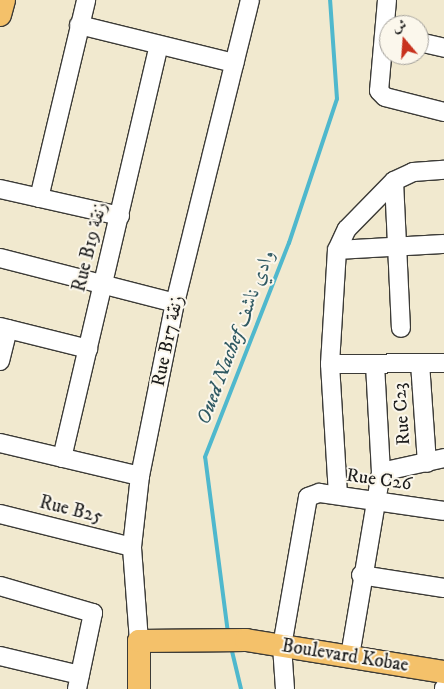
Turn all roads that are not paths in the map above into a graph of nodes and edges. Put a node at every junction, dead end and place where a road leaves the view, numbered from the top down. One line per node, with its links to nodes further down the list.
1 (4, 0): 5 (main road)
2 (86, 0): 7 (street)
3 (250, 0): 11 (street, Rue B17 زنقة)
4 (387, 0): 6 (street)
5 (0, 15)
6 (387, 15)
7 (79, 26): 9 (street); 17 (street)
8 (429, 44): 10 (street)
9 (159, 45): 11 (street); 18 (street, Rue B19 زنقة)
10 (444, 48)
11 (234, 63): 24 (street, Rue B17 زنقة)
12 (383, 65): 13 (street)
13 (444, 112)
14 (444, 170): 15 (street)
15 (394, 181): 20 (street); 21 (street)
16 (0, 189): 17 (street)
17 (39, 198): 18 (street)
18 (120, 216): 23 (street, Rue B19 زنقة)
19 (444, 244): 20 (street)
20 (394, 247): 21 (street); 26 (street)
21 (337, 250): 31 (street)
22 (0, 258): 23 (street)
23 (103, 284): 24 (street); 27 (street, Rue B19 زنقة)
24 (176, 303): 38 (street, Rue B17 زنقة)
25 (4, 328): 27 (street); 28 (street)
26 (401, 328)
27 (88, 349): 34 (street, Rue B19 زنقة)
28 (0, 361)
29 (420, 363): 30 (street); 32 (street); 36 (street, Rue C23)
30 (444, 363)
31 (330, 364): 32 (street); 39 (street)
32 (375, 364): 37 (street)
33 (0, 443): 34 (street)
34 (62, 458): 38 (street)
35 (444, 458): 36 (street)
36 (427, 463): 37 (street)
37 (381, 472): 40 (street)
38 (140, 476): 43 (street, Rue B17 زنقة)
39 (338, 495): 40 (street, Rue C26); 48 (street, Rue C26)
40 (375, 500): 41 (street, Rue C26); 44 (street)
41 (444, 510)
42 (0, 514): 43 (street, Rue B25)
43 (132, 547): 47 (street, Rue B17 زنقة)
44 (361, 575): 46 (street); 50 (street)
45 (0, 586): 52 (street)
46 (444, 588)
47 (139, 641): 48 (main road, Boulevard Kobae); 53 (main road, Rue B17 زنقة)
48 (282, 646): 50 (main road, Boulevard Kobae); 54 (street)
49 (0, 656): 52 (street)
50 (350, 656): 51 (main road, Boulevard Kobae)
51 (444, 672)
52 (78, 682)
53 (139, 689)
54 (285, 689)

